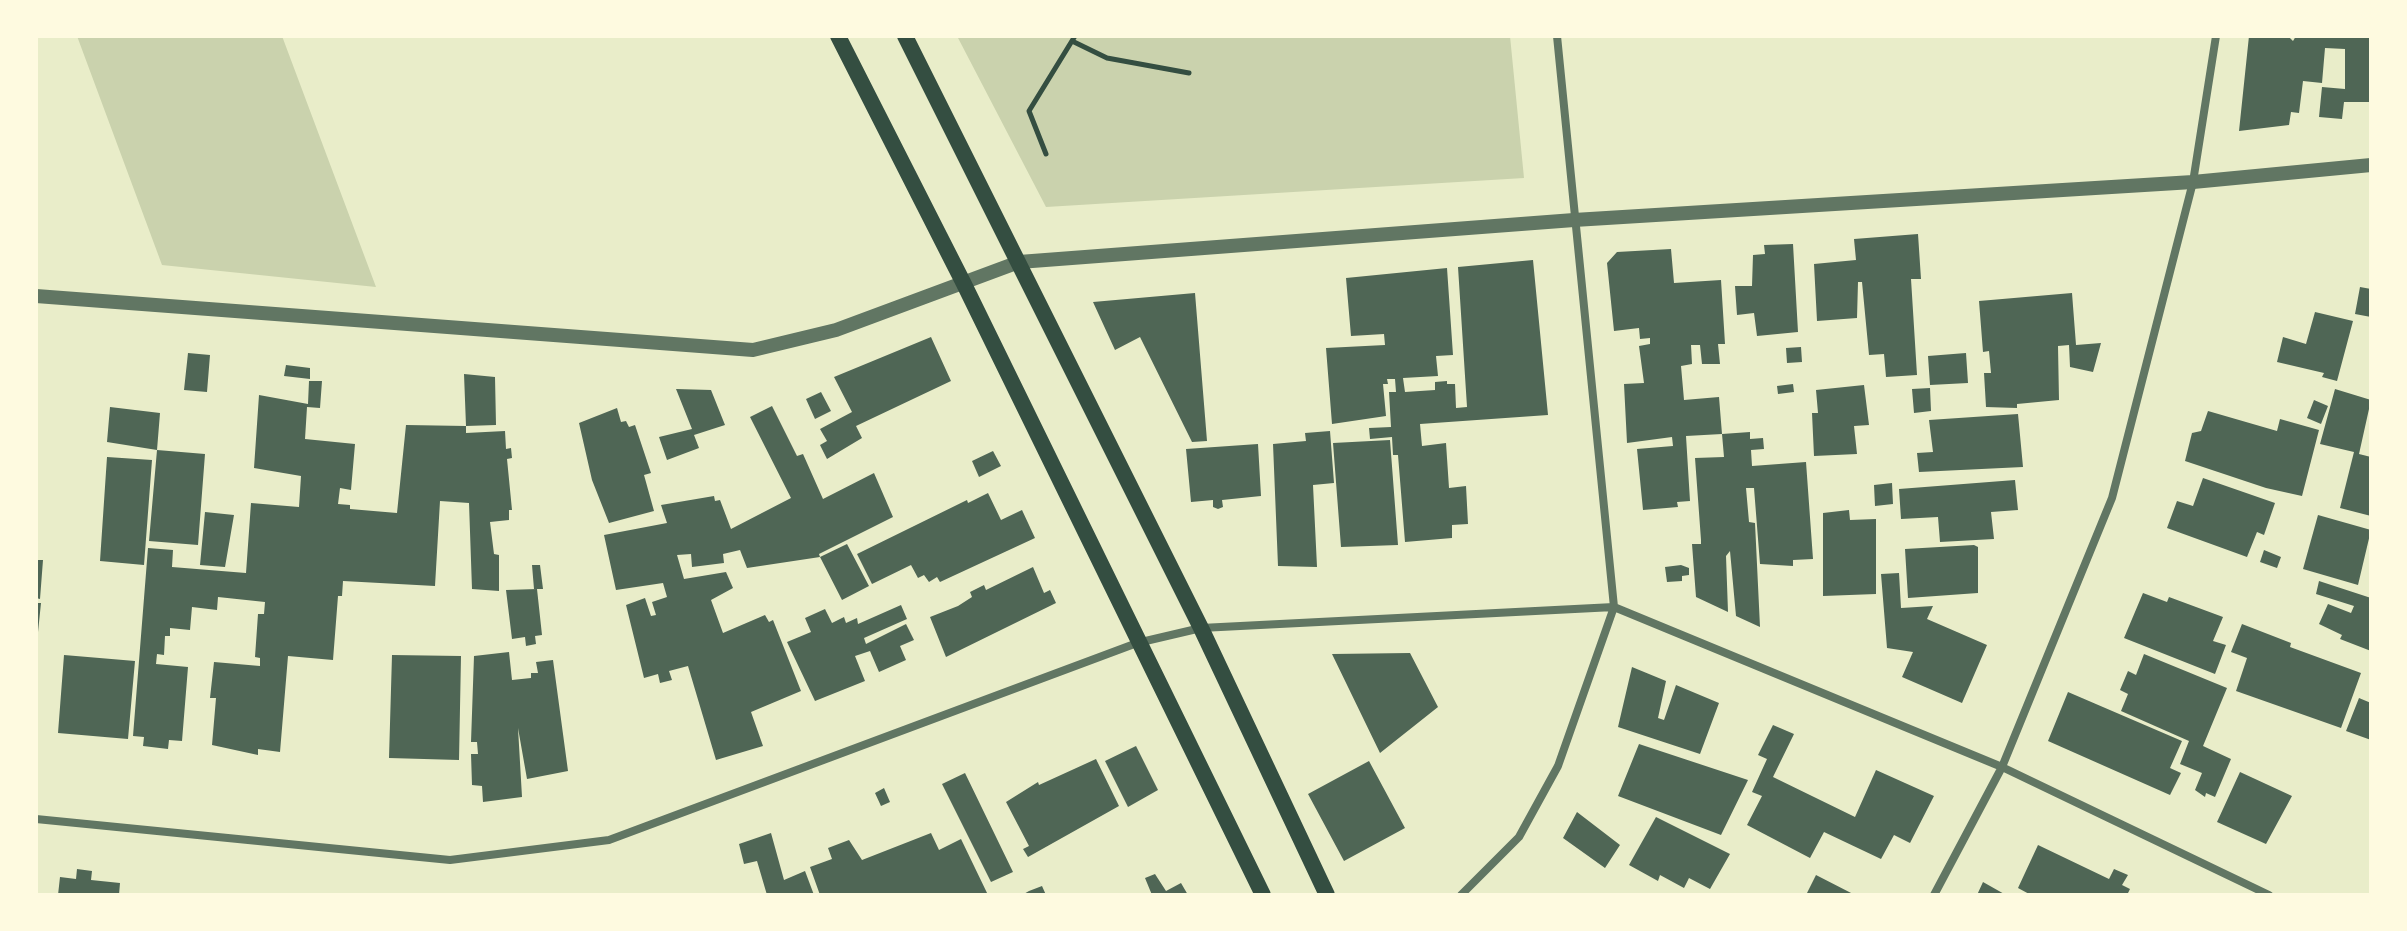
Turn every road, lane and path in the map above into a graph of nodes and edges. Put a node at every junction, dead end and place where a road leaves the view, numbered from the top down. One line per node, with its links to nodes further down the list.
1 (838, 36): 12 (main road)
2 (905, 36): 11 (main road)
3 (1557, 36): 10 (street)
4 (2216, 36): 9 (street)
5 (1074, 38): 6 (path); 7 (path)
6 (1189, 73)
7 (1046, 154)
8 (2371, 165): 9 (street)
9 (2193, 182): 10 (street); 17 (street)
10 (1574, 220): 11 (street); 14 (street)
11 (1019, 262): 12 (street); 15 (main road)
12 (963, 282): 13 (street); 16 (main road)
13 (36, 296)
14 (1614, 607): 15 (street); 17 (street); 21 (street)
15 (1201, 628): 16 (street); 20 (main road)
16 (1137, 643): 18 (street); 19 (main road)
17 (2002, 767): 22 (street); 23 (street)
18 (36, 819)
19 (1263, 895)
20 (1327, 895)
21 (1461, 895)
22 (1934, 895)
23 (2269, 895)

